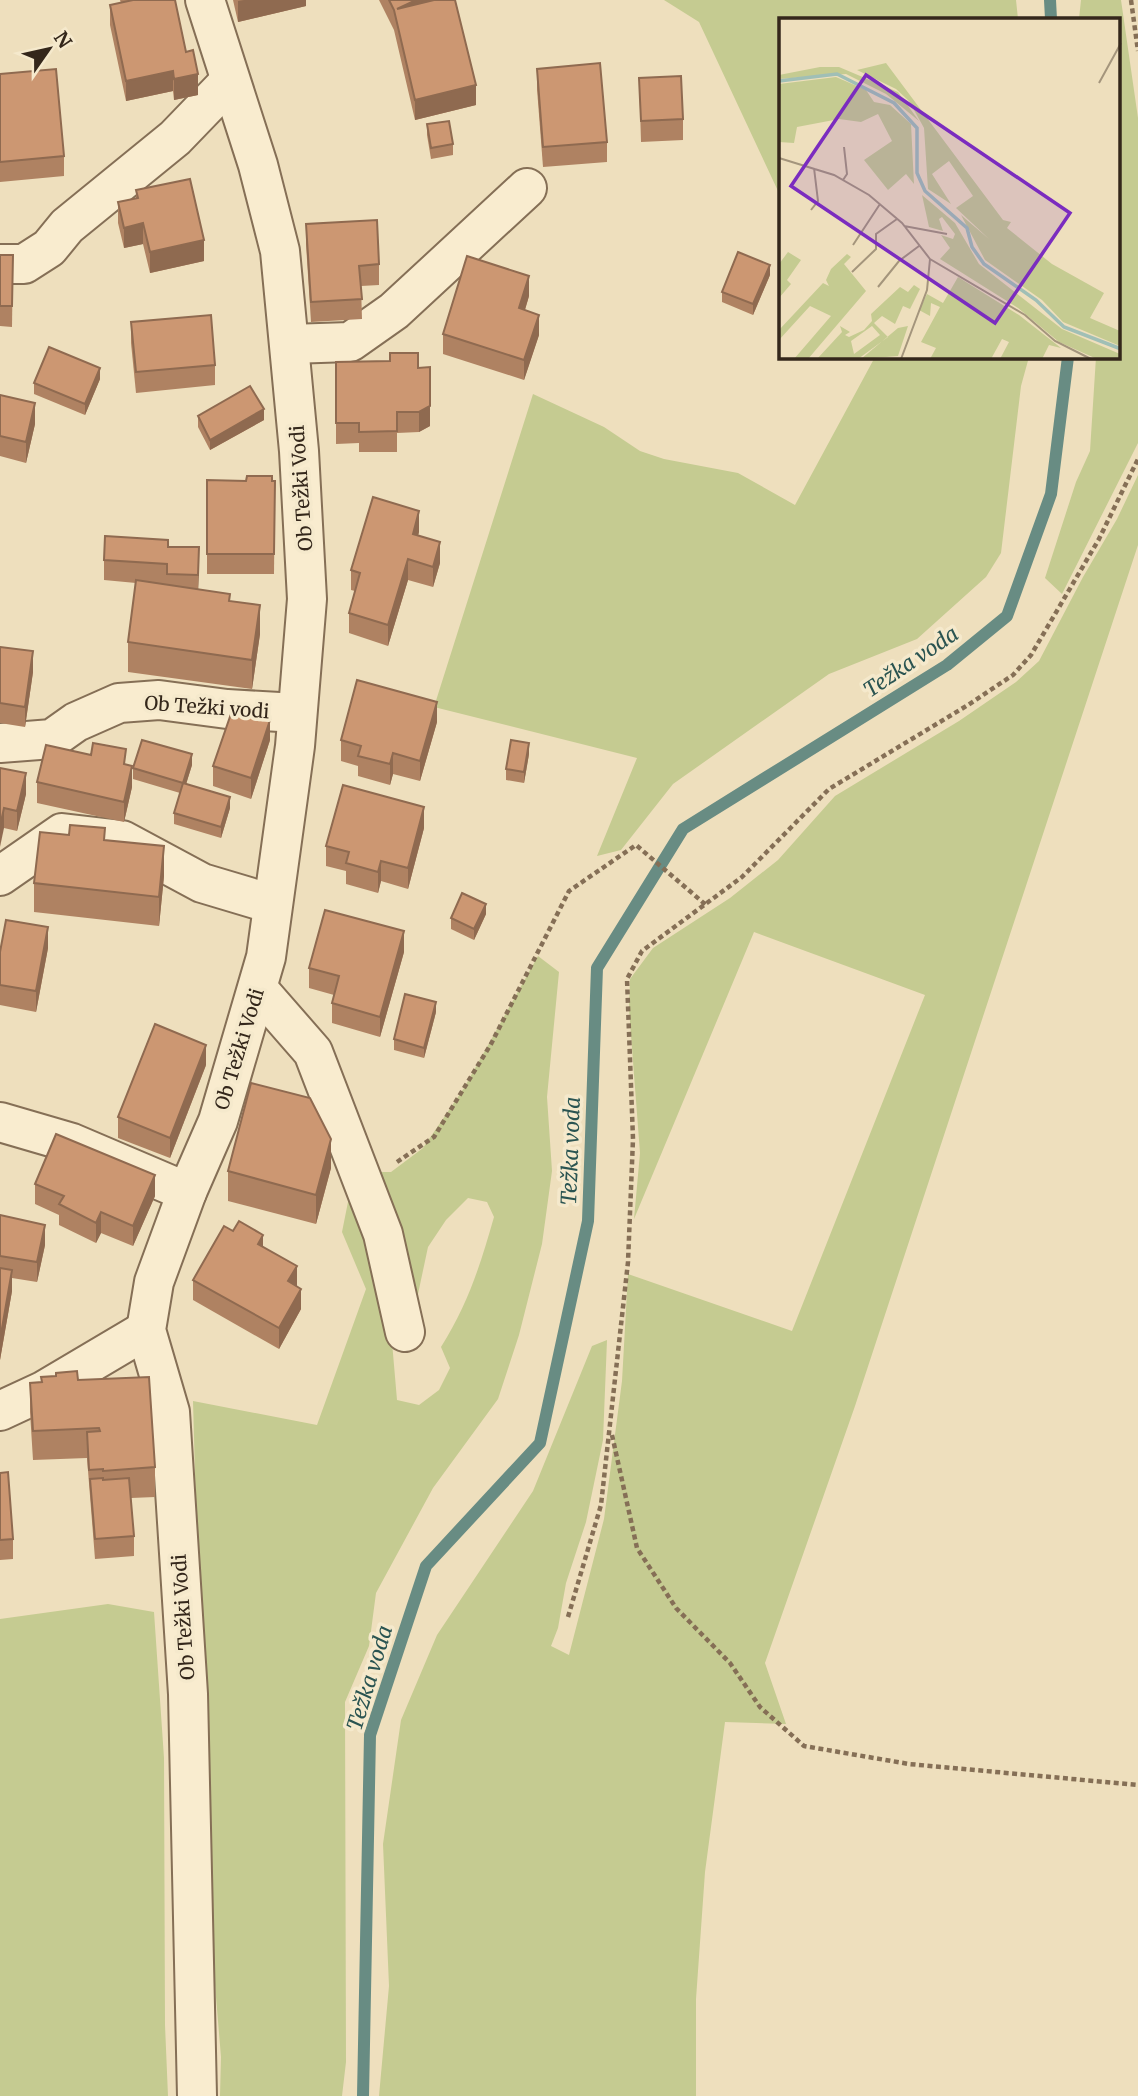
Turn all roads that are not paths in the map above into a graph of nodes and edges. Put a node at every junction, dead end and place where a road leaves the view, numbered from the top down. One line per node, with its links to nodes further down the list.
1 (205, 0): 2 (street, Ob Težki Vodi)
2 (230, 81): 4 (street); 5 (street, Ob Težki Vodi)
3 (527, 188): 5 (street)
4 (0, 264)
5 (290, 344): 6 (street, Ob Težki Vodi)
6 (297, 713): 7 (street, Ob Težki vodi); 9 (street, Ob Težki Vodi)
7 (0, 743)
8 (0, 876): 9 (street)
9 (272, 904): 10 (street, Ob Težki Vodi)
10 (258, 989): 12 (street, Ob Težki Vodi); 14 (street)
11 (0, 1122): 12 (street)
12 (187, 1192): 13 (street, Ob Težki Vodi)
13 (146, 1329): 15 (street); 16 (street, Ob Težki Vodi)
14 (405, 1332)
15 (0, 1411)
16 (197, 2096)

